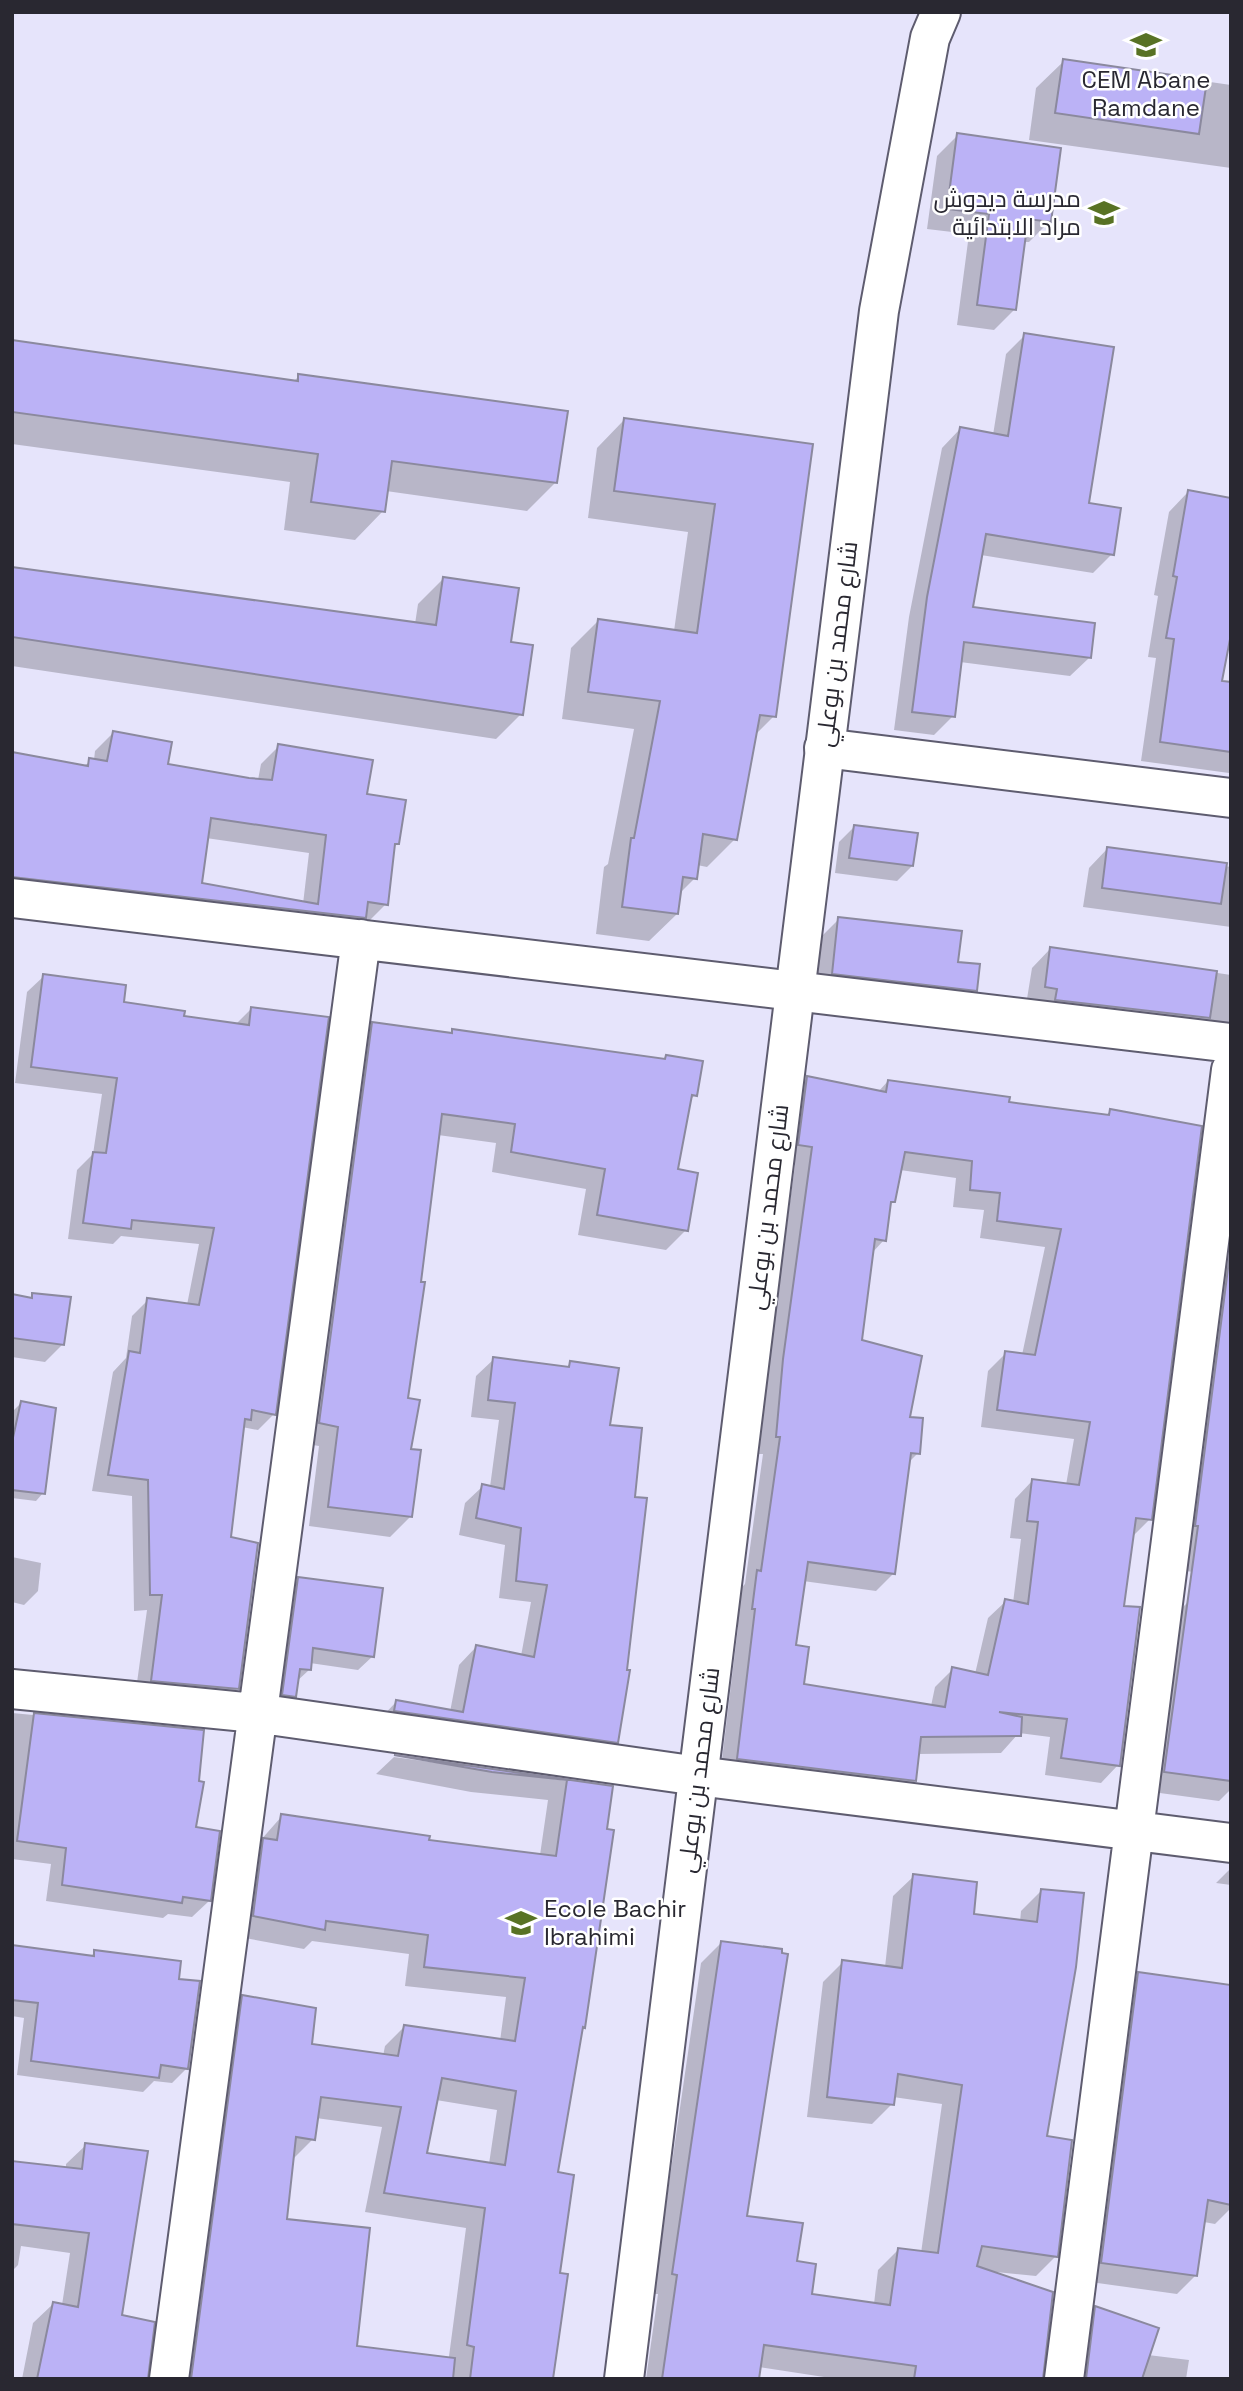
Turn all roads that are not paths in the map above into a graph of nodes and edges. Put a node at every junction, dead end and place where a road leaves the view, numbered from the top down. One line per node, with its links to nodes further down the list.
1 (936, 25): 2 (street, شارع محمد بن بوعلي)
2 (824, 748): 3 (street); 6 (street, شارع محمد بن بوعلي)
3 (1231, 798)
4 (12, 898): 5 (street)
5 (361, 939): 6 (street); 10 (street)
6 (795, 989): 7 (street); 11 (street, شارع محمد بن بوعلي)
7 (1231, 1043)
8 (1231, 1070): 12 (street)
9 (12, 1689): 10 (street)
10 (256, 1713): 11 (street); 14 (street)
11 (698, 1776): 12 (street); 15 (street, شارع محمد بن بوعلي)
12 (1134, 1831): 13 (street); 16 (street)
13 (1231, 1843)
14 (169, 2379)
15 (624, 2379)
16 (1064, 2379)

